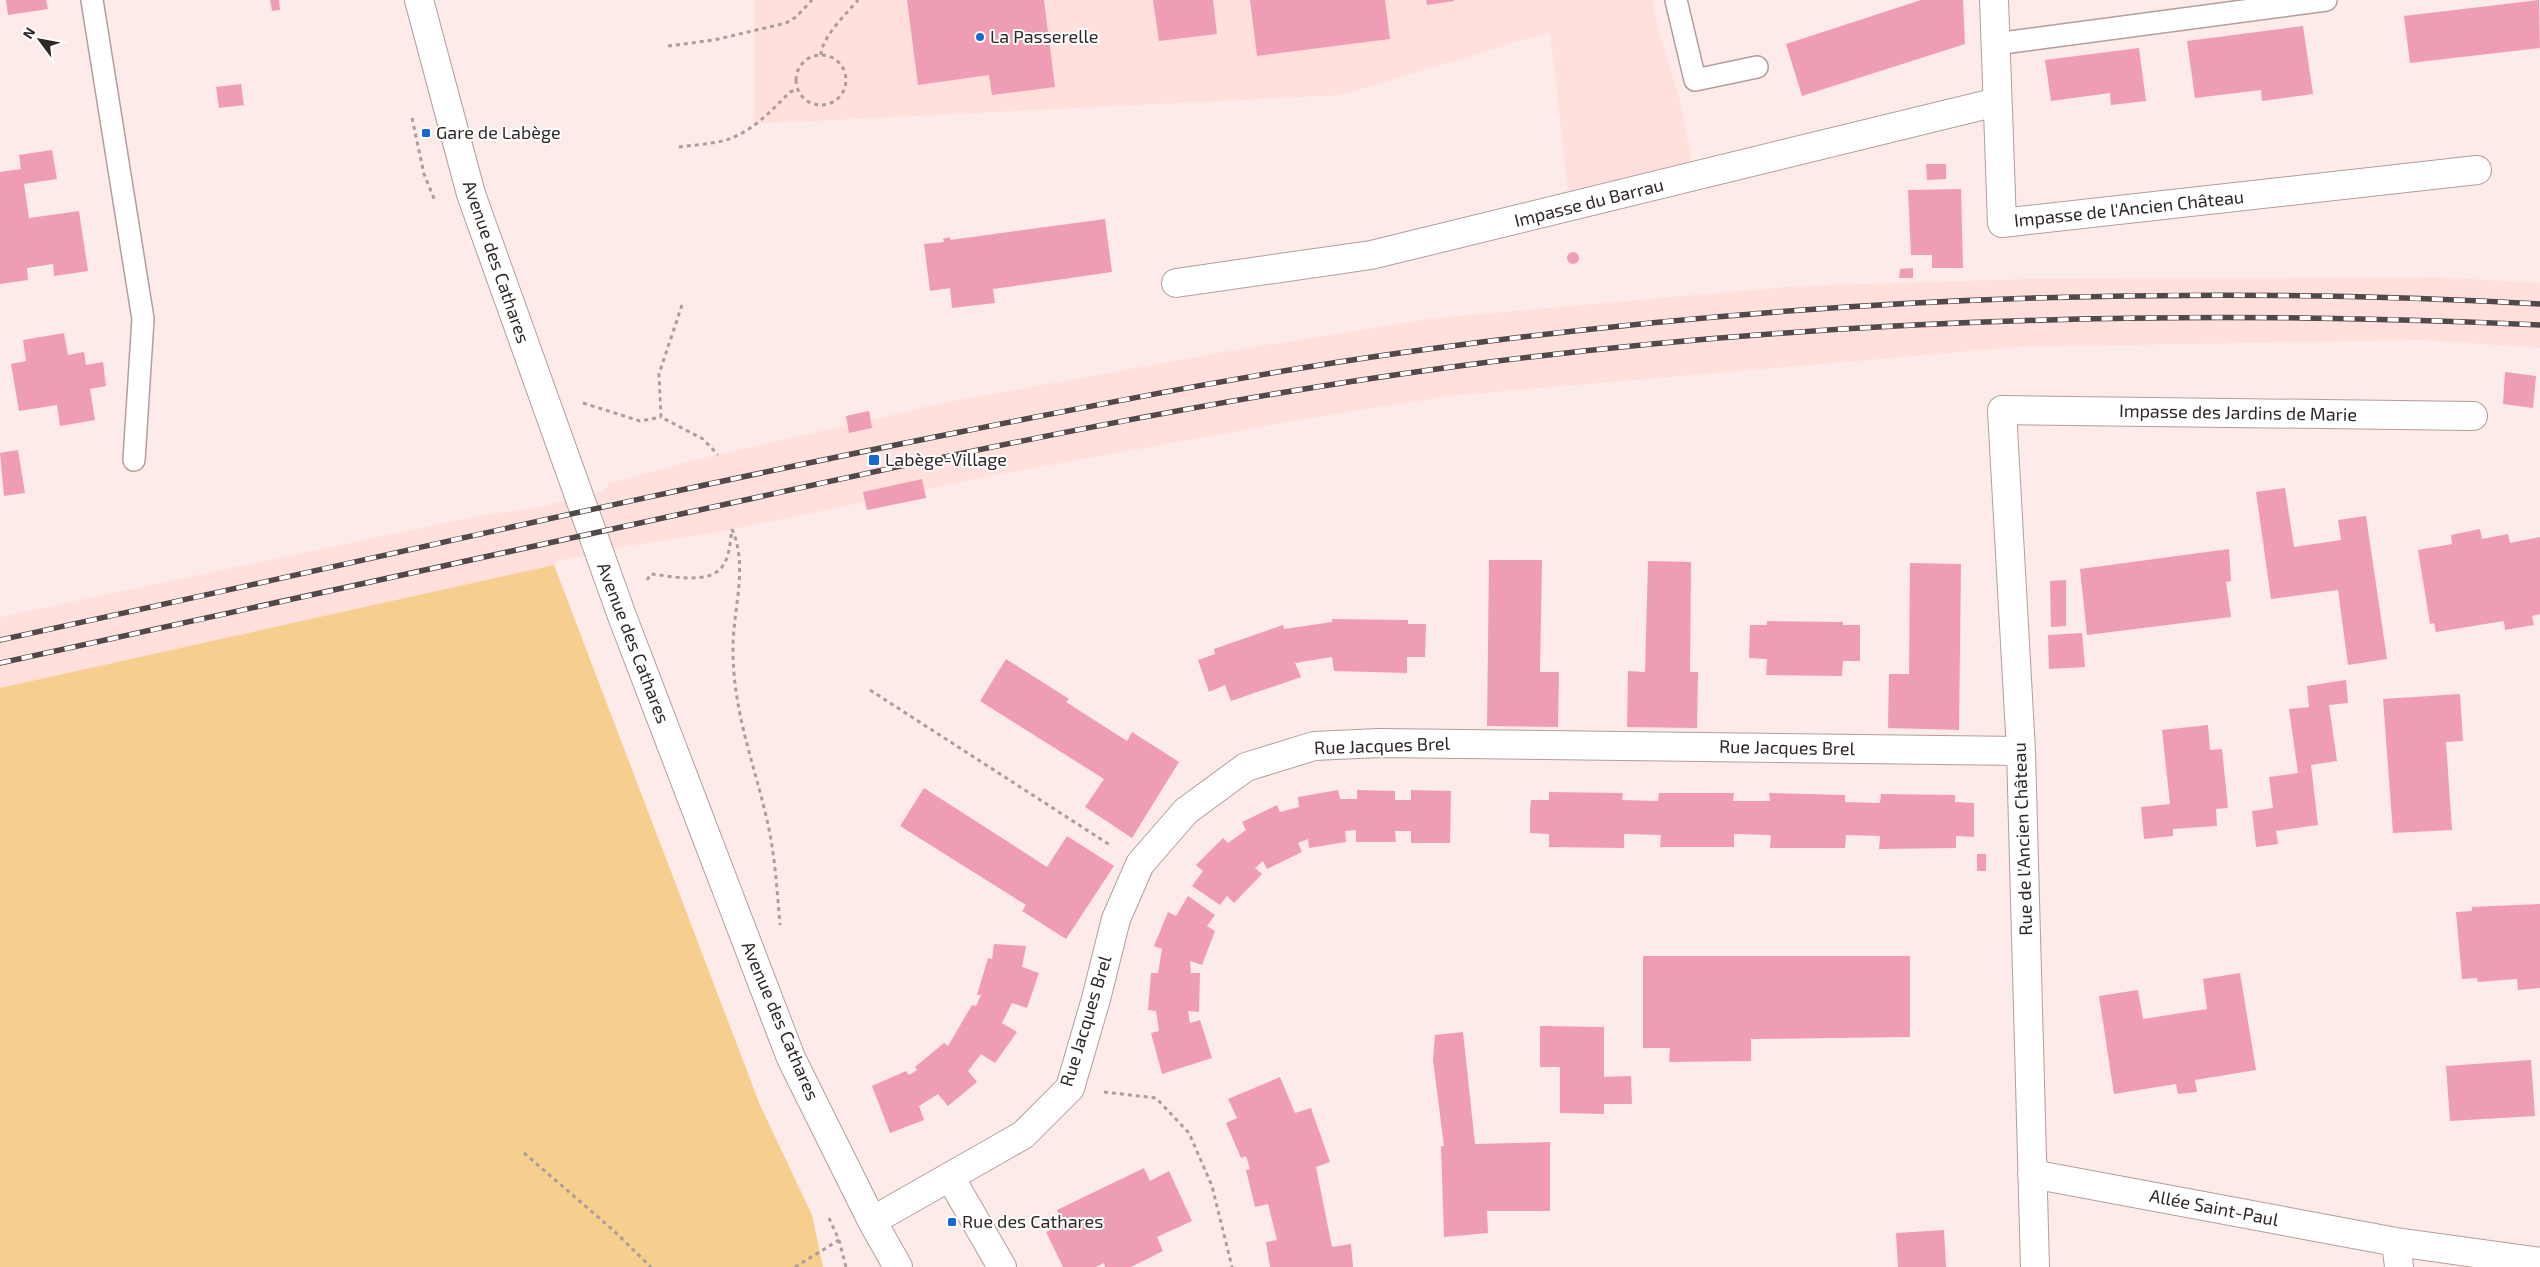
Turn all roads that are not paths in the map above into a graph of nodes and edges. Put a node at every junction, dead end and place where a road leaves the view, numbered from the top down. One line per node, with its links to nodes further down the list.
1 (92, 0): 13 (lane)
2 (419, 0): 17 (street, Avenue des Cathares)
3 (1676, 0): 7 (lane)
4 (1994, 0): 6 (street, Impasse de l'Ancien Château)
5 (2326, 0): 6 (lane)
6 (1995, 44): 8 (street, Impasse de l'Ancien Château)
7 (1757, 67)
8 (1997, 102): 9 (street, Impasse de l'Ancien Château); 10 (street, Impasse du Barrau)
9 (2477, 170)
10 (1176, 283)
11 (2002, 410): 12 (street, Impasse des Jardins de Marie); 14 (street, Rue de l'Ancien Château)
12 (2473, 416)
13 (134, 460)
14 (2021, 751): 15 (street, Rue de l'Ancien Château); 16 (street, Rue Jacques Brel)
15 (2032, 1174): 18 (street, Allée Saint-Paul); 22 (street, Rue de l'Ancien Château)
16 (950, 1177): 17 (street, Rue Jacques Brel); 21 (street)
17 (872, 1221): 20 (street, Avenue des Cathares)
18 (2397, 1255): 19 (street, Allée Saint-Paul)
19 (2540, 1262)
20 (898, 1267)
21 (1002, 1267)
22 (2035, 1267)

